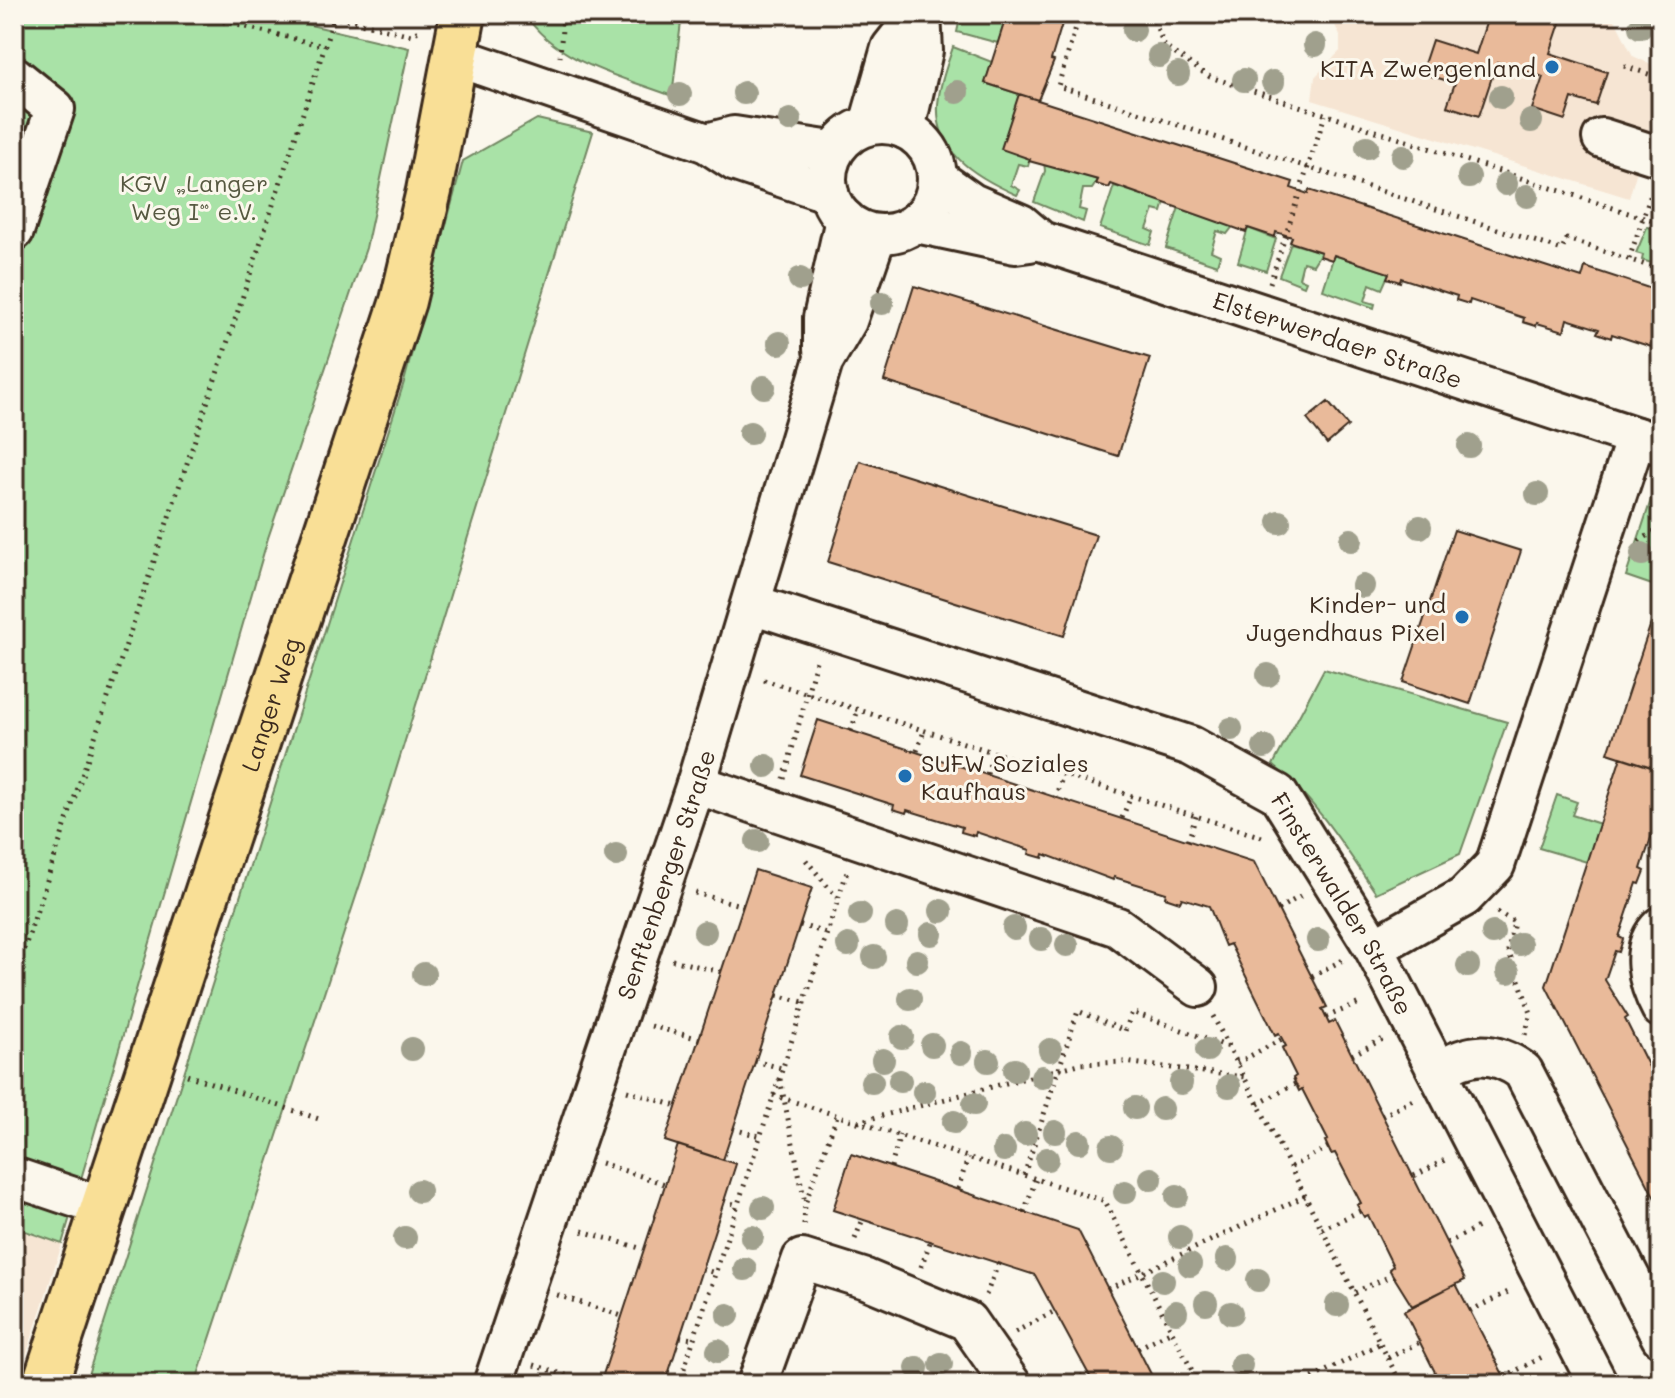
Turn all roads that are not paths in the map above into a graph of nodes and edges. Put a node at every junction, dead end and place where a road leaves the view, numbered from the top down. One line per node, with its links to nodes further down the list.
1 (919, 14): 4 (street)
2 (447, 33): 6 (street); 23 (main road, Langer Weg)
3 (14, 76): 12 (street)
4 (887, 127): 7 (street); 9 (street)
5 (1602, 138): 8 (street)
6 (707, 143): 7 (street); 10 (street)
7 (832, 151): 10 (street, Senftenberger Straße)
8 (1661, 157)
9 (938, 179): 11 (street); 13 (street, Elsterwerdaer Straße)
10 (850, 215): 11 (street); 15 (street, Senftenberger Straße)
11 (916, 223): 13 (street, Elsterwerdaer Straße)
12 (14, 231)
13 (1041, 241): 14 (street, Elsterwerdaer Straße)
14 (1648, 441): 18 (street, Elsterwerdaer Straße)
15 (752, 604): 16 (street, Senftenberger Straße); 18 (street, Finsterwalder Straße)
16 (696, 784): 19 (street); 25 (street, Senftenberger Straße)
17 (1661, 926): 20 (street)
18 (1360, 954): 21 (street, Finsterwalder Straße)
19 (1198, 987)
20 (1661, 1008)
21 (1427, 1085): 24 (street); 29 (street, Finsterwalder Straße)
22 (14, 1177): 23 (street)
23 (103, 1207): 26 (main road, Langer Weg)
24 (1661, 1337)
25 (498, 1370)
26 (45, 1384)
27 (757, 1384): 28 (street)
28 (1011, 1384)
29 (1598, 1384)

